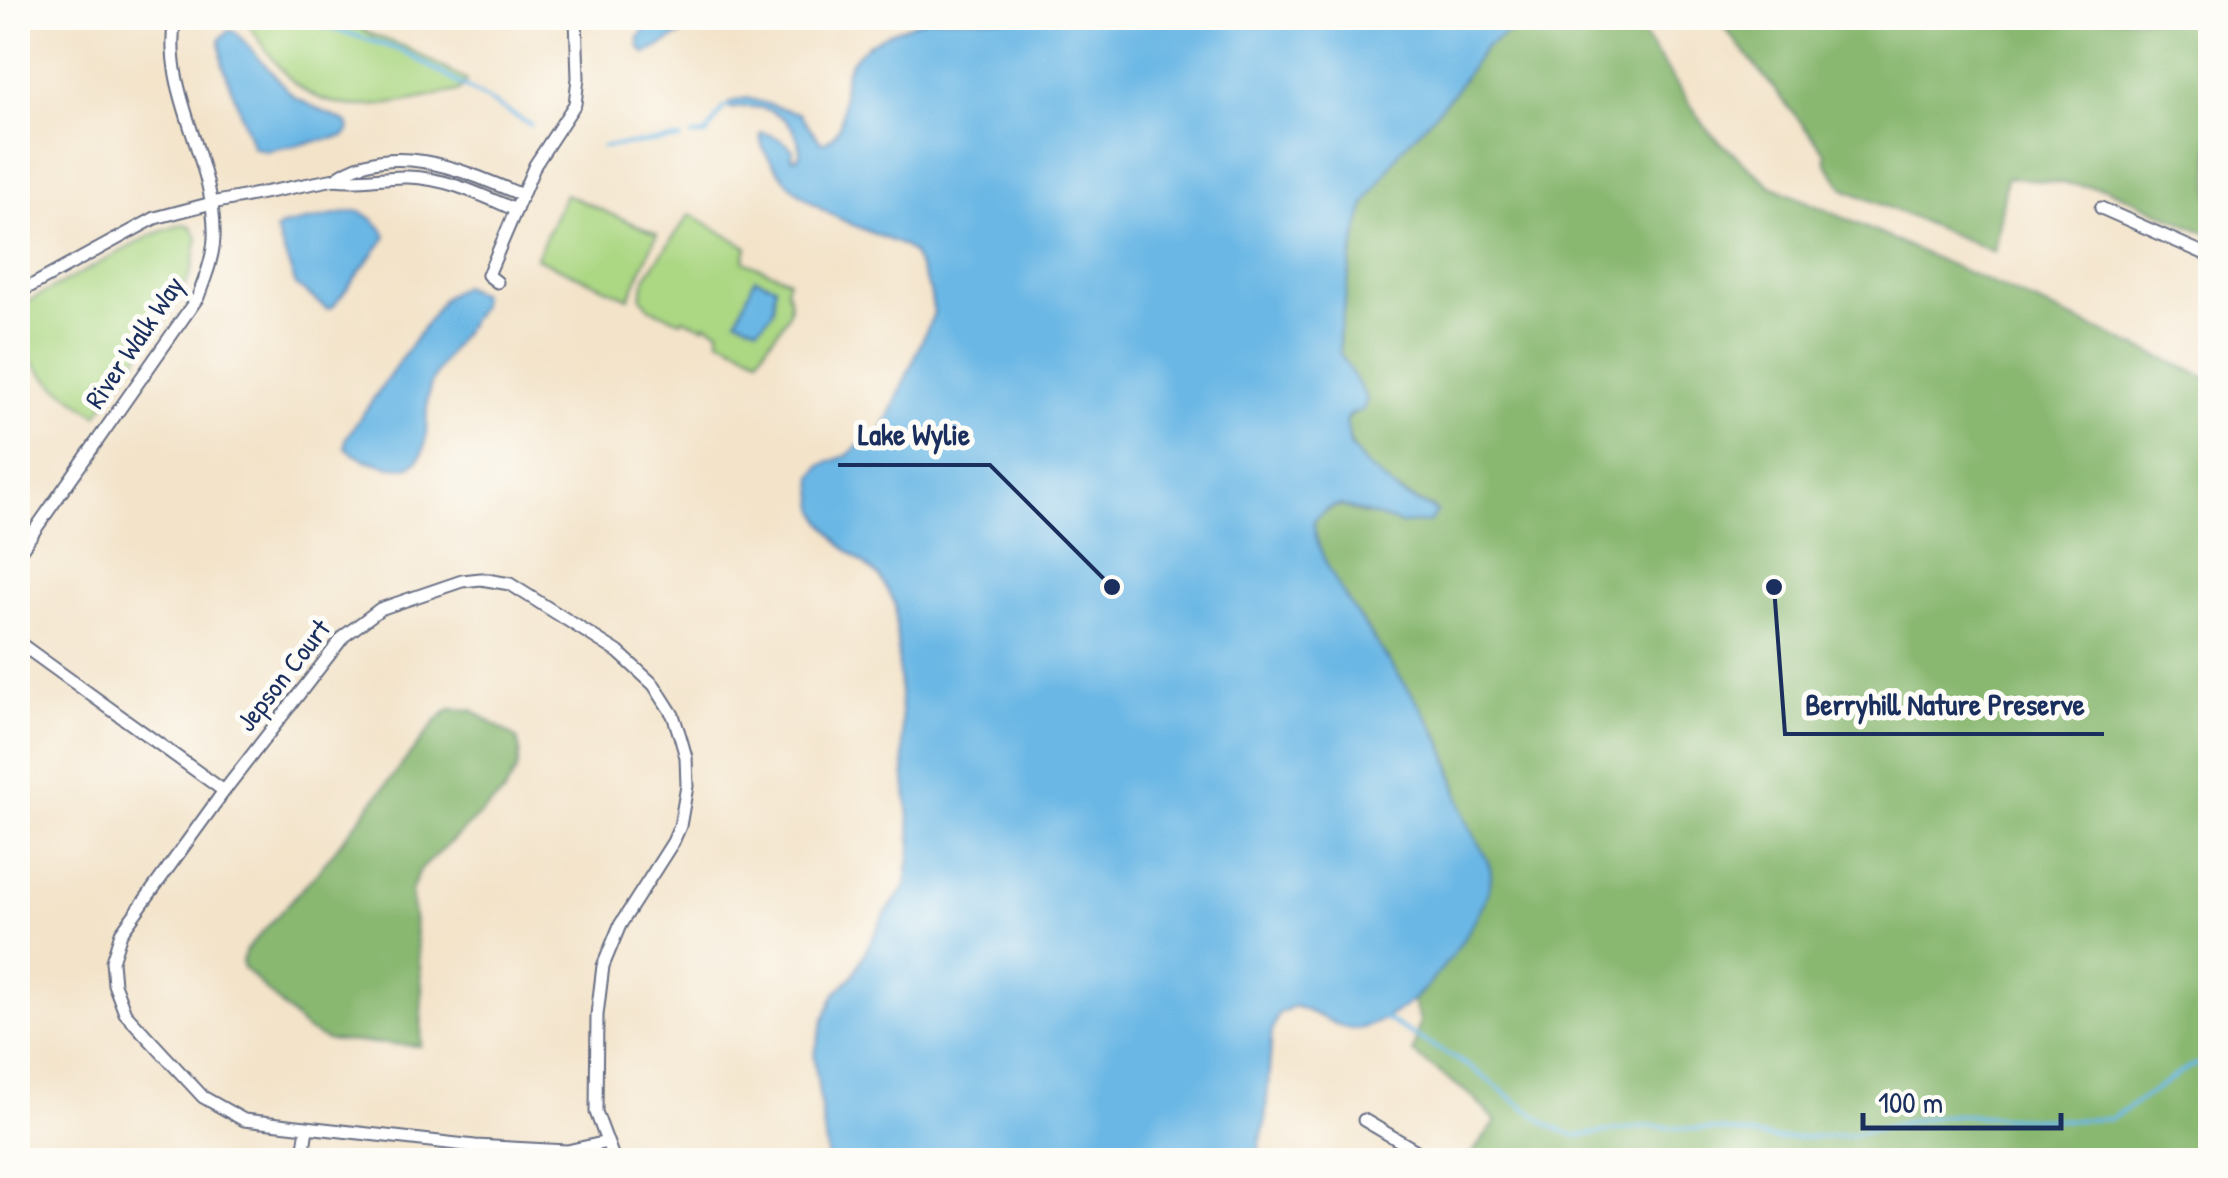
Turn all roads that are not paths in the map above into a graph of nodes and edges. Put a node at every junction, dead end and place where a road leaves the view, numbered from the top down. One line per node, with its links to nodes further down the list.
1 (175, 18): 5 (street, River Walk Way)
2 (576, 18): 4 (street)
3 (335, 179): 4 (street); 5 (street); 7 (street)
4 (522, 195): 7 (street)
5 (212, 202): 10 (street); 11 (street, River Walk Way)
6 (2101, 208): 8 (street)
7 (516, 210): 9 (street)
8 (2210, 256)
9 (498, 282)
10 (18, 293)
11 (18, 554)
12 (18, 642): 13 (street)
13 (224, 791): 15 (street, Jepson Court); 16 (street, Jepson Court)
14 (1364, 1120): 19 (street)
15 (307, 1129): 16 (street, Jepson Court); 17 (street)
16 (606, 1142): 18 (street, Jepson Court)
17 (302, 1160)
18 (614, 1160)
19 (1432, 1160)

